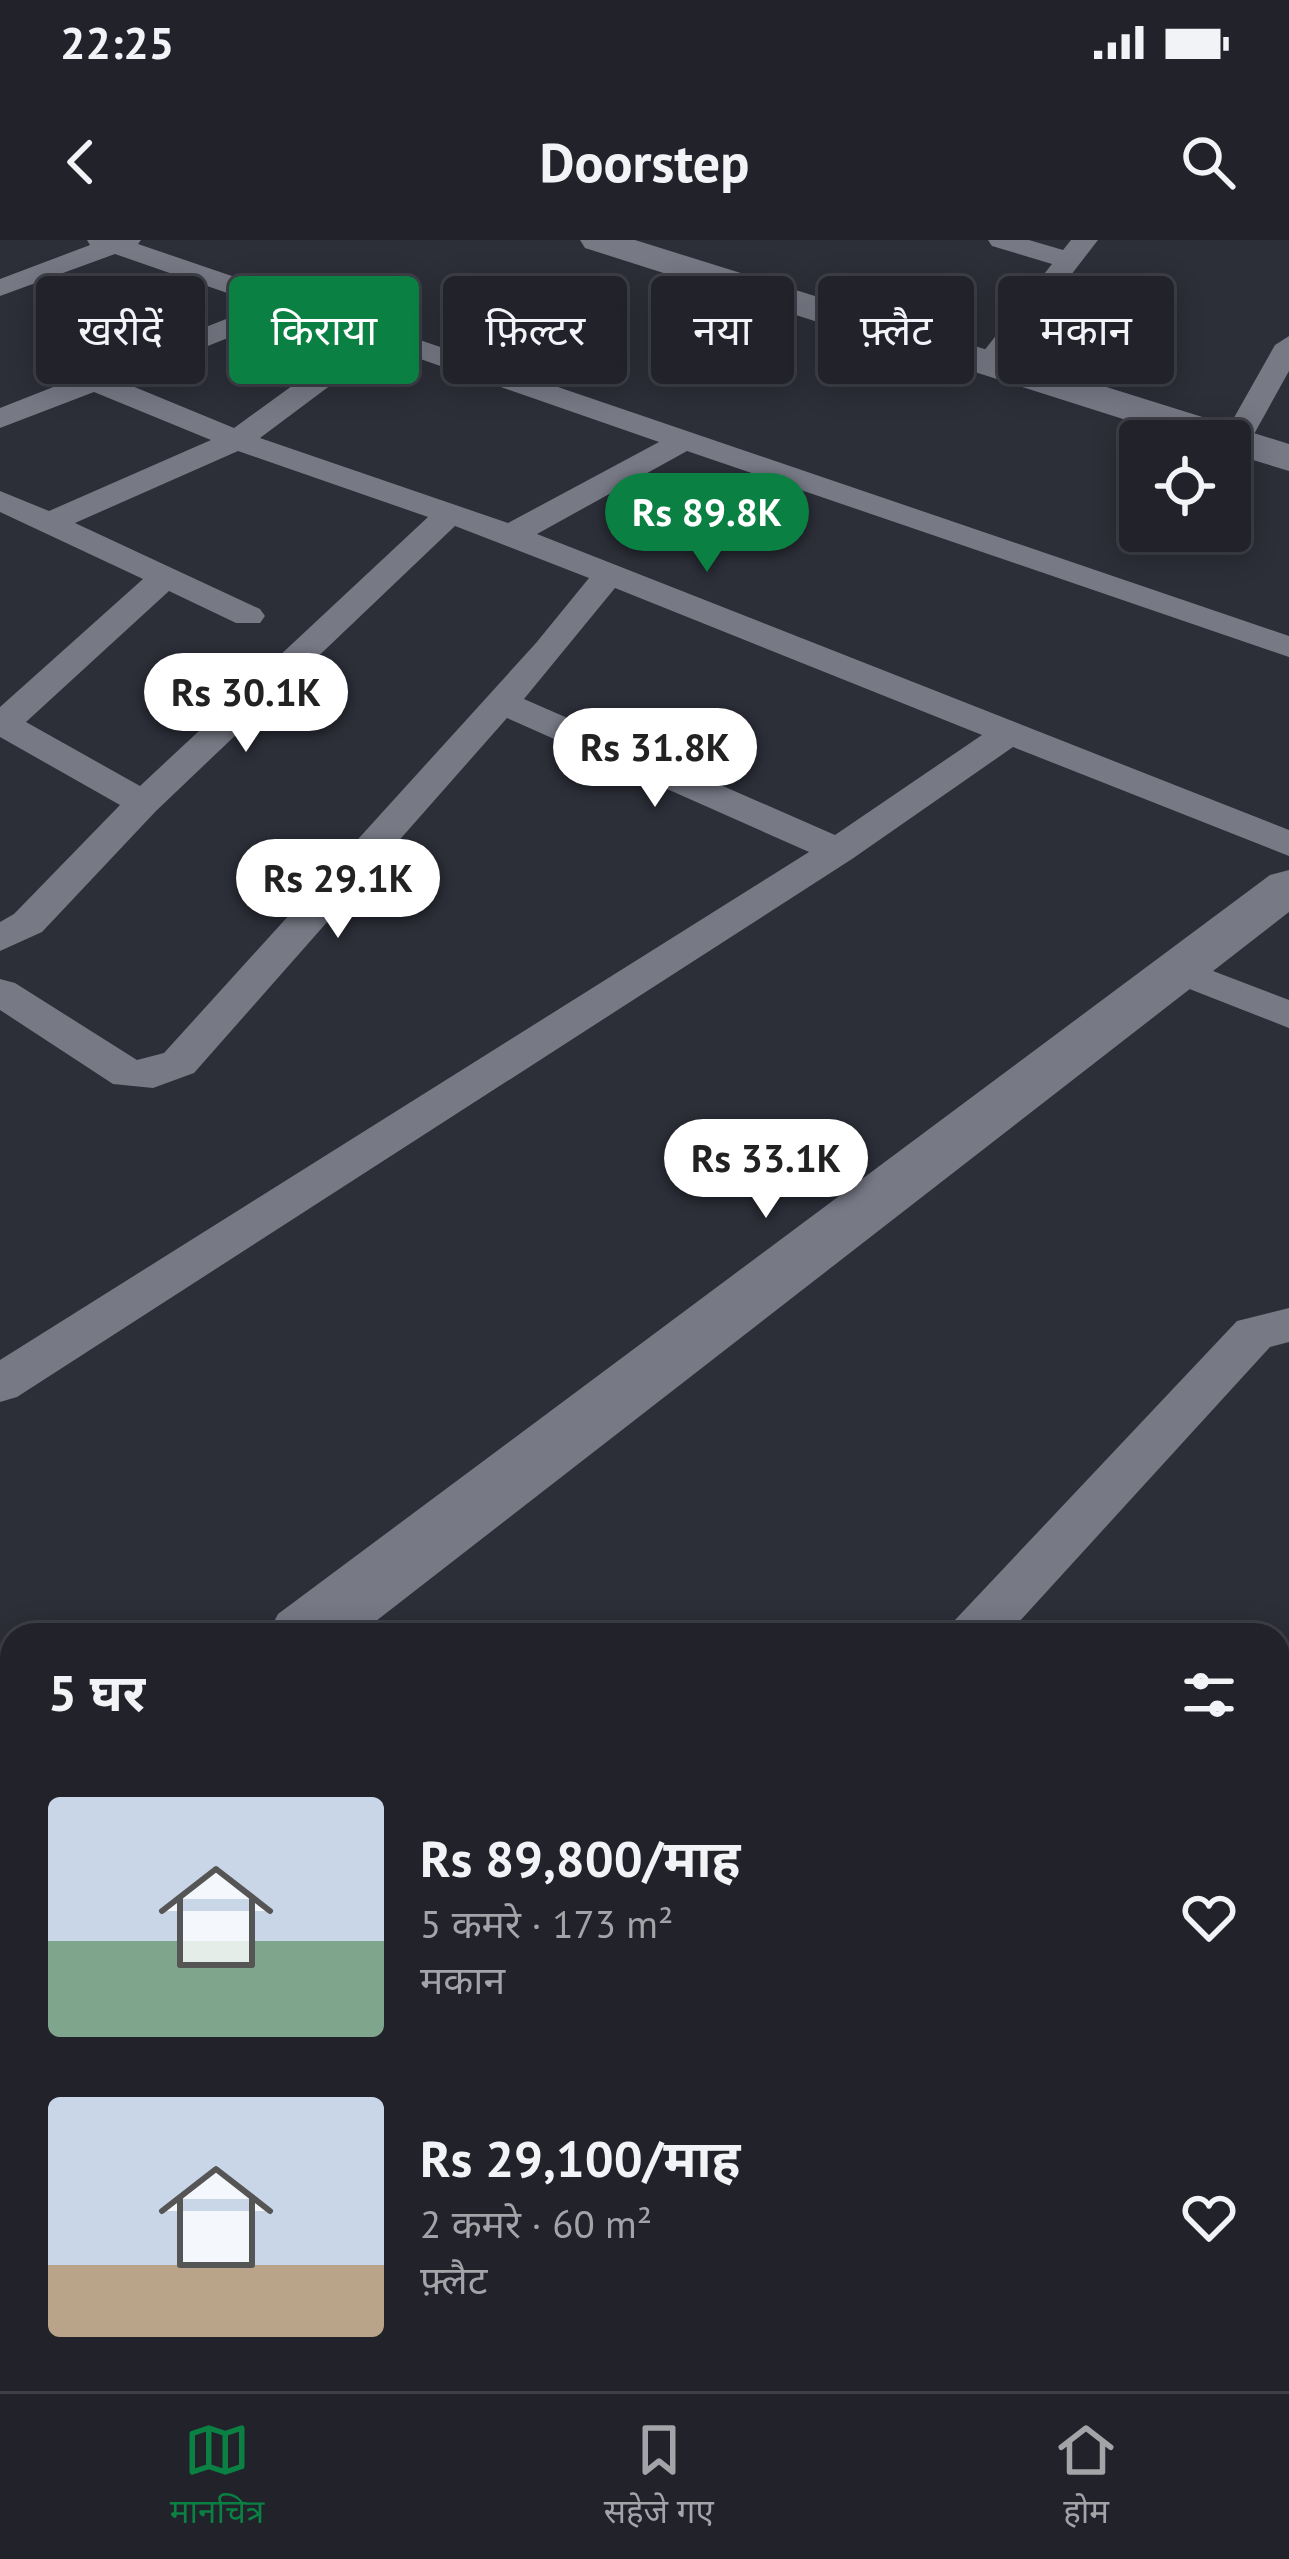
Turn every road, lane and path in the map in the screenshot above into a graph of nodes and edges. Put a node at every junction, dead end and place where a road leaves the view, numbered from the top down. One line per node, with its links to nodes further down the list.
1 (598, 240): 9 (street)
2 (1001, 240): 4 (street)
3 (114, 242): 5 (street); 6 (street)
4 (1078, 250): 9 (street)
5 (229, 282)
6 (0, 288)
7 (1289, 345): 15 (street)
8 (419, 349): 17 (street)
9 (990, 361): 14 (street)
10 (91, 384): 13 (street)
11 (101, 384): 16 (street)
12 (313, 384): 16 (street)
13 (0, 419)
14 (1177, 420)
15 (1248, 420)
16 (237, 440): 21 (street); 22 (street)
17 (680, 442): 23 (street); 27 (street)
18 (1251, 444): 19 (street)
19 (1289, 458)
20 (0, 500): 22 (street)
21 (449, 514): 23 (street); 31 (street)
22 (46, 524): 25 (street)
23 (512, 535): 24 (street)
24 (608, 574): 28 (street); 30 (street)
25 (164, 578): 26 (street); 29 (street)
26 (248, 616)
27 (1289, 647)
28 (502, 702): 33 (street); 37 (street)
29 (1, 723): 31 (street)
30 (1011, 732): 32 (street); 33 (street)
31 (142, 803): 35 (street)
32 (1289, 844)
33 (838, 851): 40 (street)
34 (1289, 886): 36 (street)
35 (0, 939)
36 (1179, 970): 38 (street); 41 (street)
37 (0, 992)
38 (1289, 1015)
39 (1289, 1325): 42 (street)
40 (0, 1384)
41 (320, 1623)
42 (985, 1623)

